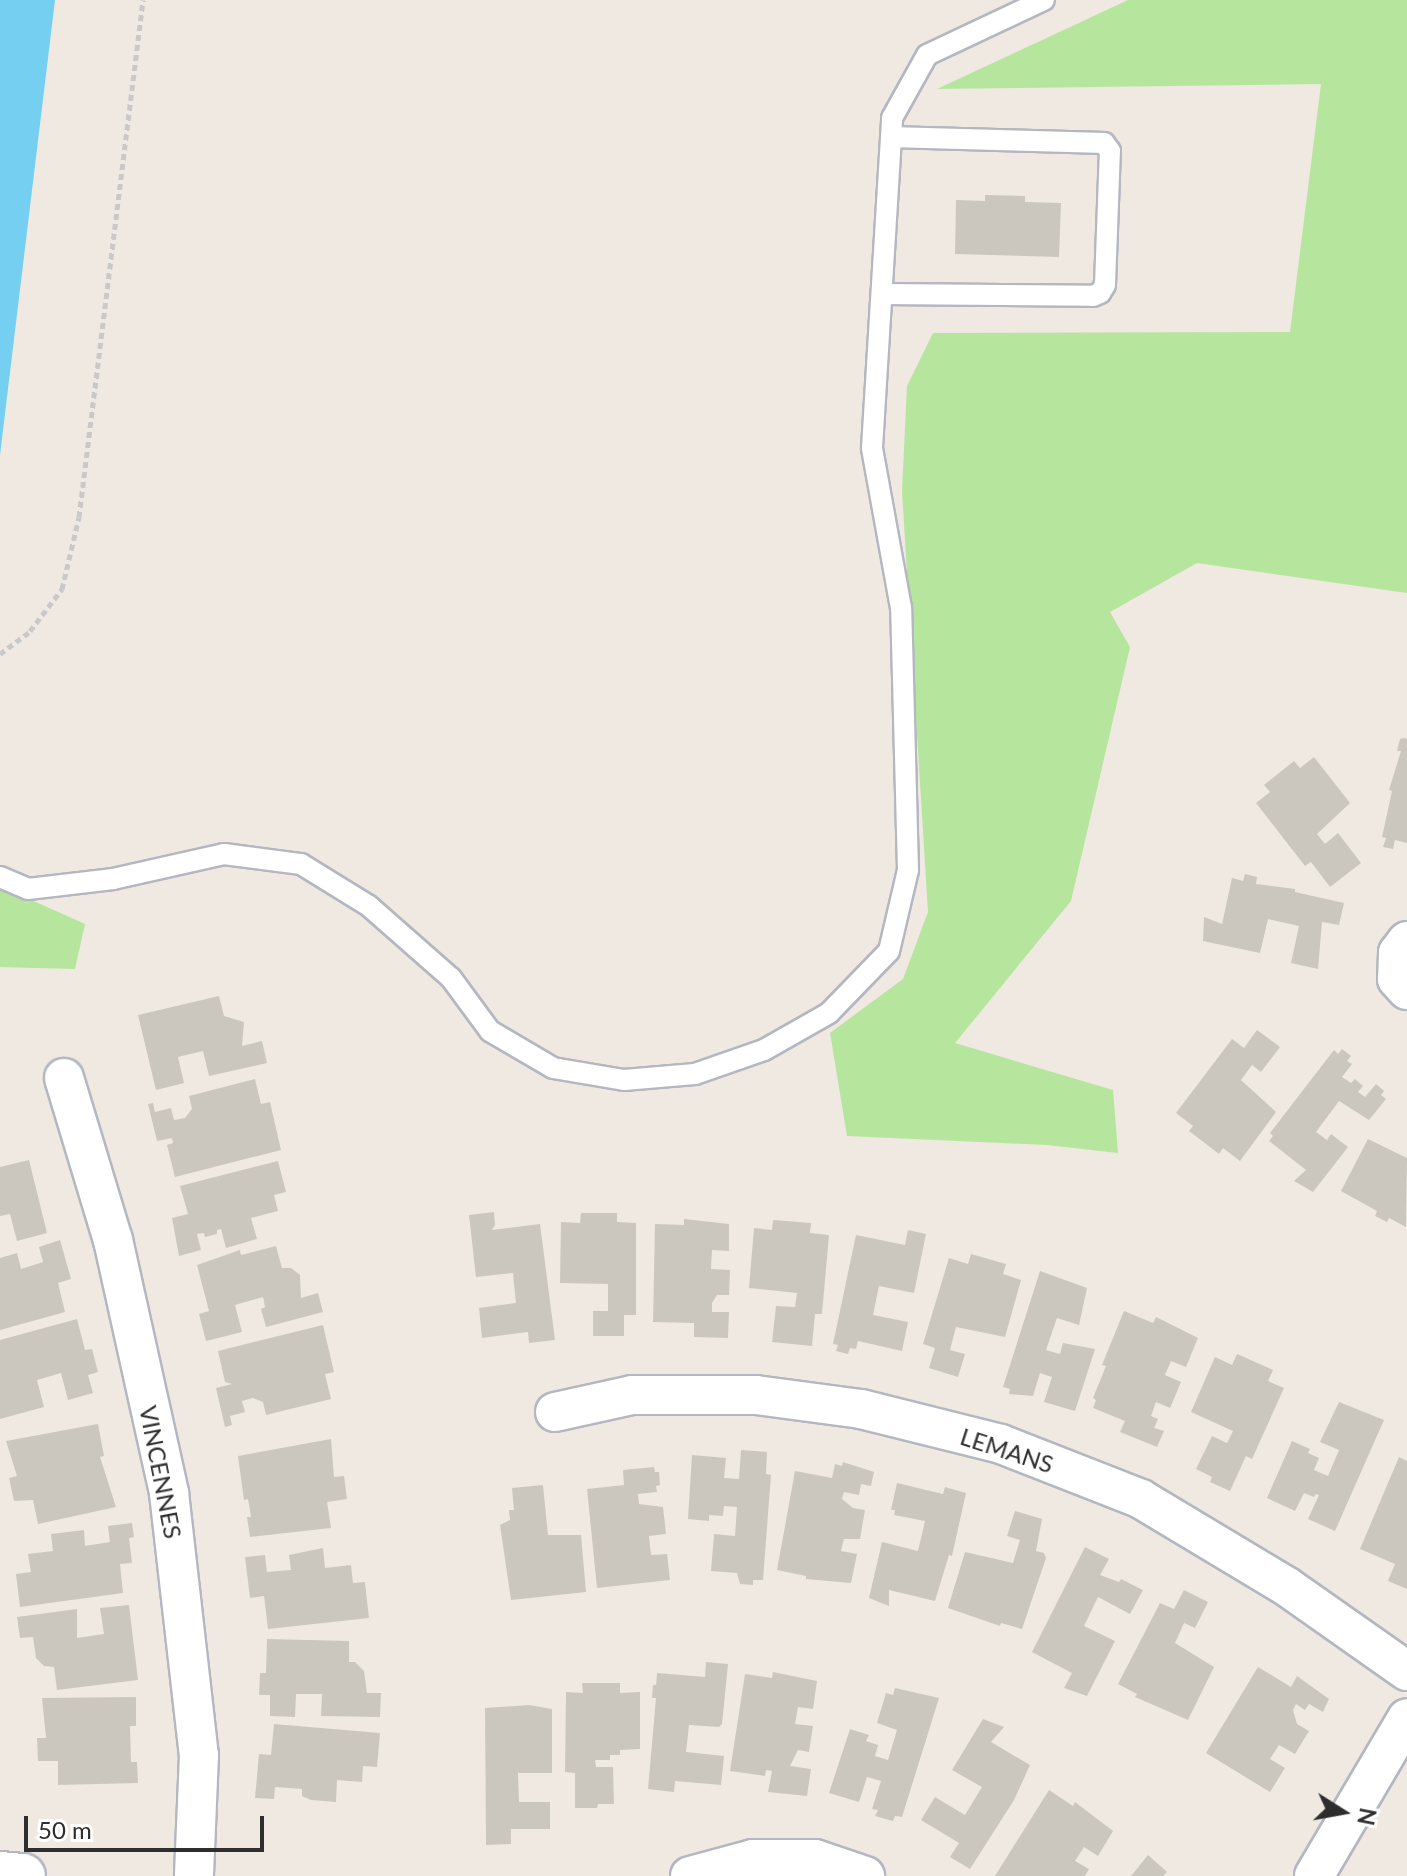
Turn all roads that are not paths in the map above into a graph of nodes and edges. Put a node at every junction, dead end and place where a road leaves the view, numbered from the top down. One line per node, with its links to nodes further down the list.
1 (1044, 0): 2 (lane)
2 (891, 137): 3 (lane); 3 (lane)
3 (882, 294): 4 (lane)
4 (0, 877)
5 (1407, 941): 6 (street)
6 (1407, 990)
7 (64, 1078): 13 (street, VINCENNES)
8 (555, 1412): 9 (street, LEMANS)
9 (1407, 1671)
10 (1407, 1718): 16 (street)
11 (0, 1874): 12 (street)
12 (23, 1876)
13 (194, 1876)
14 (690, 1876): 15 (street)
15 (865, 1876)
16 (1314, 1876)

